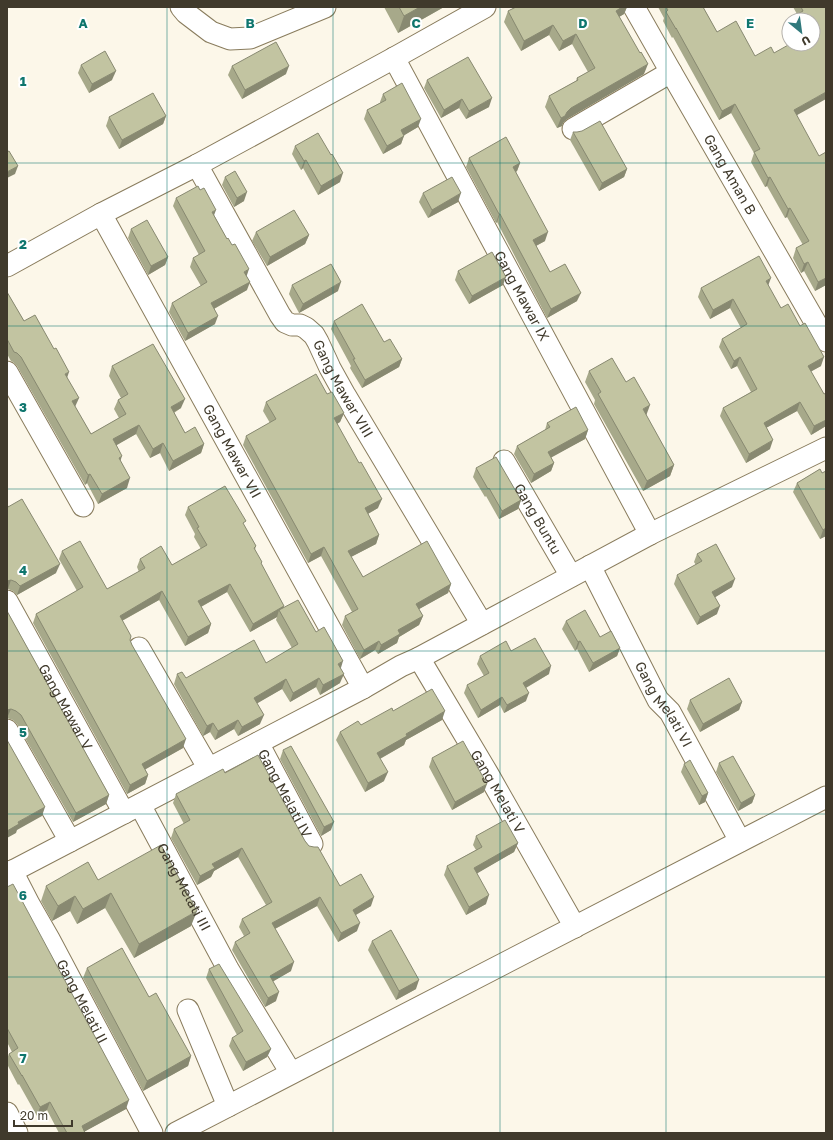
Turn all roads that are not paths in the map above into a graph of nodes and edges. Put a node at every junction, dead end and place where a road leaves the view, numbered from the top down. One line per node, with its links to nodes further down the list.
1 (181, 7): 2 (street)
2 (325, 7)
3 (485, 7): 5 (street)
4 (634, 7): 6 (street, Gang Aman B)
5 (394, 58): 8 (street); 16 (street, Gang Mawar IX)
6 (670, 72): 7 (street); 11 (street, Gang Aman B)
7 (572, 129)
8 (197, 165): 9 (street); 20 (street, Gang Mawar VIII)
9 (101, 214): 10 (street); 23 (street, Gang Mawar VII)
10 (7, 266)
11 (826, 341)
12 (7, 372): 15 (street)
13 (826, 448): 16 (street)
14 (504, 461): 18 (street, Gang Buntu)
15 (82, 506)
16 (650, 534): 17 (street)
17 (590, 566): 18 (street); 30 (street, Gang Melati VI)
18 (571, 576): 20 (street)
19 (7, 601): 28 (street, Gang Mawar V)
20 (482, 624): 22 (street)
21 (139, 648): 26 (street)
22 (418, 658): 23 (street); 33 (street, Gang Melati V)
23 (363, 688): 25 (street)
24 (7, 730): 29 (street)
25 (258, 743): 26 (street); 31 (street, Gang Melati IV)
26 (209, 769): 28 (street)
27 (826, 797): 30 (street)
28 (132, 809): 29 (street); 35 (street, Gang Melati III)
29 (70, 841): 32 (street)
30 (740, 842): 33 (street)
31 (312, 844)
32 (9, 872): 40 (street, Gang Melati II)
33 (575, 927): 35 (street)
34 (188, 1010): 36 (street)
35 (291, 1073): 36 (street)
36 (228, 1106): 38 (street)
37 (7, 1113): 39 (street)
38 (207, 1126): 41 (street)
39 (17, 1133)
40 (152, 1133)
41 (176, 1133)

